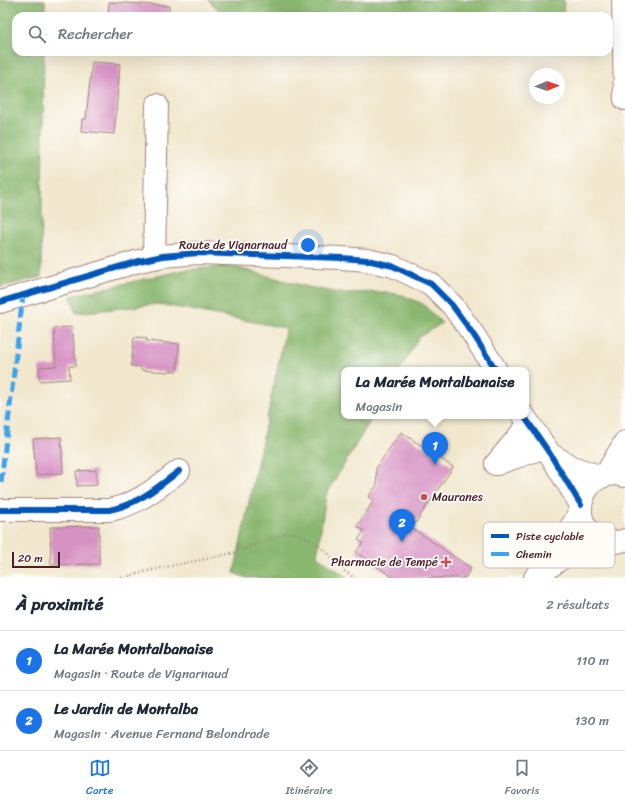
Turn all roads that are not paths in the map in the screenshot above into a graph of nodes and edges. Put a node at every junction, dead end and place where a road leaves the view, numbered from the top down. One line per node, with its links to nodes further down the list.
1 (623, 0): 2 (street)
2 (625, 99)
3 (157, 105): 4 (street)
4 (154, 258): 5 (street, Route de Vignarnaud); 6 (street, Route de Vignarnaud)
5 (0, 302)
6 (494, 367)
7 (527, 420): 9 (street); 9 (street)
8 (625, 442): 11 (street)
9 (548, 451): 11 (street); 12 (street)
10 (179, 471): 13 (street)
11 (610, 476): 12 (street)
12 (580, 508): 14 (street); 15 (street)
13 (0, 510)
14 (574, 522)
15 (584, 522)
16 (548, 568): 17 (street)
17 (537, 576)

